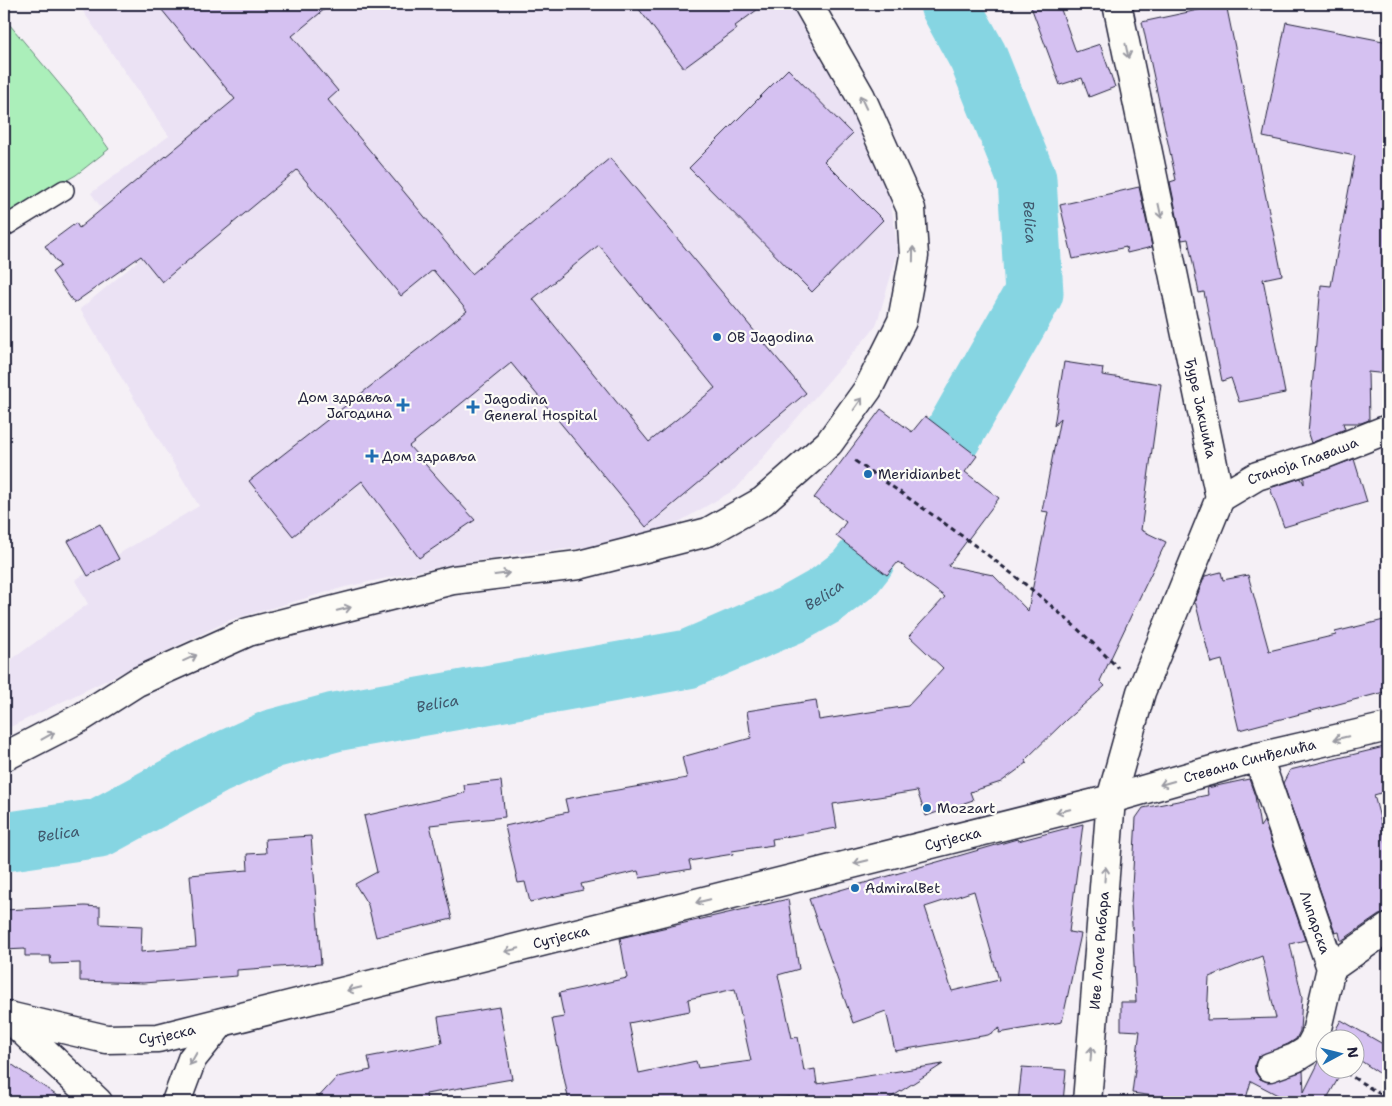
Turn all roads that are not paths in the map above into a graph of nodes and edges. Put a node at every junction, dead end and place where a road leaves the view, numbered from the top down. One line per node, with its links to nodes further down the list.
1 (808, 4): 8 (street, one-way to 1)
2 (1117, 4): 6 (street, Ђуре Јакшића, one-way to 6)
3 (64, 190): 4 (lane)
4 (4, 226)
5 (1388, 429): 6 (street, Станоја Главаша)
6 (1220, 498): 10 (street)
7 (1388, 727): 9 (street, Стевана Синђелића, one-way to 9)
8 (4, 757)
9 (1258, 757): 10 (street, Стевана Синђелића, one-way to 10); 12 (street, Липарска)
10 (1111, 799): 14 (street, Сутјеска, one-way to 14); 18 (street, Иве Лоле Рибара, one-way to 10)
11 (1388, 928): 12 (street)
12 (1330, 968): 15 (street, Липарска)
13 (6, 1015): 14 (street, Сутјеска); 16 (street)
14 (221, 1023): 17 (street, one-way to 17)
15 (1270, 1067)
16 (98, 1102)
17 (176, 1102)
18 (1087, 1102)

